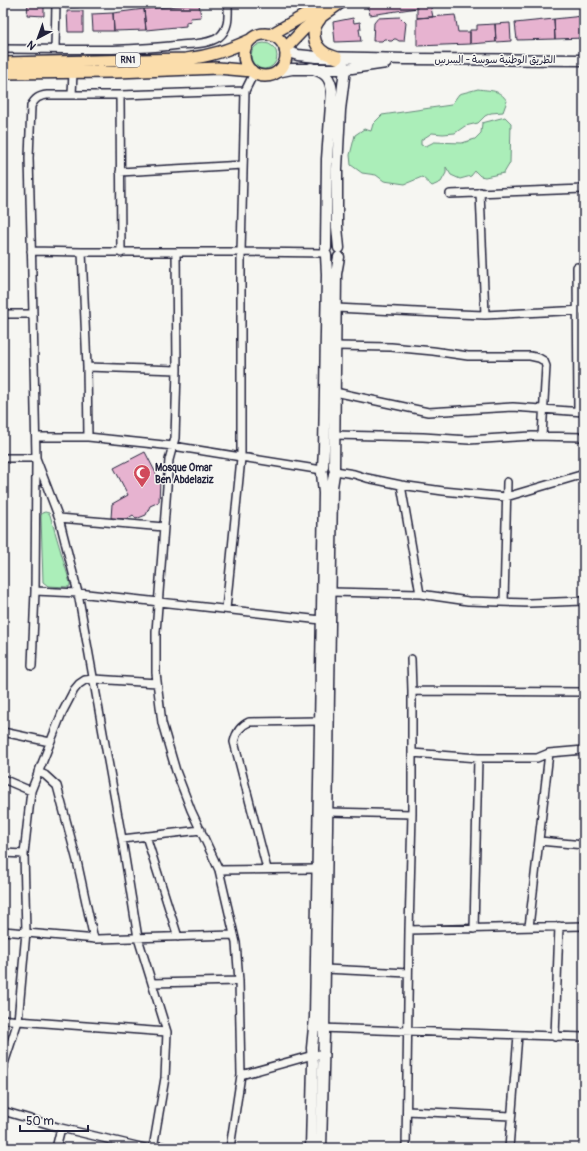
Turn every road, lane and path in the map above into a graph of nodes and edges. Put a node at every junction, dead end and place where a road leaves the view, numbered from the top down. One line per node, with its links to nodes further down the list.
1 (56, 3): 9 (street)
2 (228, 3): 7 (street)
3 (340, 3): 4 (main road, RN1)
4 (324, 8): 5 (main road, RN1); 10 (main road, RN1); 11 (main road)
5 (270, 35): 6 (main road, RN1); 10 (main road)
6 (250, 40): 13 (main road, RN1); 20 (main road)
7 (152, 48): 9 (street); 13 (street)
8 (3, 49): 9 (street)
9 (59, 49): 15 (street)
10 (285, 50): 11 (main road, الطريق الوطنية سوسة - السرس); 21 (main road, RN1)
11 (337, 58): 12 (main road, الطريق الوطنية سوسة - السرس); 18 (main road)
12 (405, 59): 14 (main road, الطريق الوطنية سوسة - السرس); 18 (main road, الطريق الوطنية سوسة - السرس)
13 (153, 60): 15 (main road, RN1)
14 (584, 60)
15 (62, 62): 16 (main road, RN1)
16 (3, 63)
17 (311, 68): 18 (main road, الطريق الوطنية سوسة - السرس); 21 (main road, الطريق الوطنية سوسة - السرس); 35 (main road)
18 (345, 69): 36 (main road)
19 (73, 72): 20 (main road, RN1); 22 (main road, RN1); 24 (street)
20 (253, 72): 21 (main road, RN1); 23 (street)
21 (277, 72)
22 (3, 74)
23 (245, 91): 25 (street); 26 (street)
24 (72, 95): 25 (street); 31 (street)
25 (120, 95): 27 (street)
26 (243, 165): 27 (street); 34 (street)
27 (120, 172): 37 (street)
28 (584, 189): 29 (street)
29 (480, 192): 30 (street); 43 (street)
30 (450, 194)
31 (31, 251): 32 (street); 42 (street)
32 (82, 252): 37 (street); 46 (street)
33 (176, 252): 34 (street); 37 (street); 47 (street)
34 (242, 252): 35 (street); 59 (street)
35 (326, 252): 36 (main road); 60 (main road)
36 (339, 252): 39 (main road)
37 (121, 253)
38 (577, 267): 40 (street)
39 (336, 308): 43 (street); 44 (main road)
40 (580, 310): 43 (street); 45 (street)
41 (3, 314): 42 (street)
42 (33, 314): 53 (street)
43 (486, 315)
44 (336, 346): 48 (main road); 49 (street)
45 (581, 356): 50 (street)
46 (87, 368): 47 (street); 54 (street)
47 (177, 370): 56 (street)
48 (335, 392): 49 (street); 51 (main road)
49 (544, 409): 50 (street); 52 (street)
50 (581, 411)
51 (334, 435): 52 (street); 61 (main road)
52 (542, 436): 55 (street)
53 (36, 437): 54 (street); 58 (street)
54 (88, 437): 56 (street)
55 (584, 437)
56 (173, 446): 59 (street); 67 (street)
57 (3, 458): 58 (street)
58 (36, 458): 66 (street); 68 (street)
59 (241, 458): 60 (street); 75 (street)
60 (322, 470): 61 (main road); 76 (main road)
61 (334, 471): 64 (street); 69 (main road)
62 (584, 474): 65 (street)
63 (507, 482): 65 (street)
64 (401, 485): 65 (street); 71 (street)
65 (506, 497): 74 (street)
66 (59, 518): 67 (street); 70 (street)
67 (164, 527): 73 (street)
68 (35, 591): 70 (street); 78 (street)
69 (331, 592): 71 (street); 93 (main road)
70 (78, 593): 73 (street); 79 (street)
71 (420, 594): 74 (street)
72 (584, 601): 74 (street)
73 (159, 602): 75 (street); 80 (street)
74 (504, 602)
75 (226, 609): 76 (street)
76 (321, 620): 83 (main road)
77 (411, 659): 81 (street)
78 (32, 666)
79 (94, 679): 80 (street); 85 (street); 97 (street)
80 (156, 683): 95 (street)
81 (412, 691): 82 (street); 87 (street)
82 (584, 692)
83 (319, 721): 102 (street); 103 (main road)
84 (3, 732): 85 (street)
85 (50, 742): 90 (street)
86 (584, 750): 88 (street)
87 (412, 753): 89 (street); 94 (street)
88 (549, 753): 89 (street); 98 (street)
89 (478, 758): 108 (street)
90 (38, 772): 92 (street); 115 (street)
91 (3, 779): 92 (street)
92 (31, 791): 101 (street)
93 (328, 812): 94 (street); 116 (main road)
94 (412, 814): 109 (street)
95 (201, 830): 96 (street); 104 (street)
96 (146, 836): 97 (street); 113 (street)
97 (122, 839): 114 (street)
98 (539, 841): 99 (street); 107 (street)
99 (584, 845)
100 (3, 853): 101 (street)
101 (24, 854): 111 (street)
102 (267, 869): 103 (street); 104 (street)
103 (317, 869): 122 (main road)
104 (219, 870): 112 (street)
105 (558, 926): 106 (street); 107 (street); 127 (street)
106 (584, 926)
107 (529, 927): 108 (street)
108 (474, 929): 109 (street)
109 (409, 930): 117 (street)
110 (3, 931): 111 (street)
111 (26, 932): 115 (street); 121 (street)
112 (234, 935): 113 (street); 118 (street)
113 (178, 937): 114 (street)
114 (138, 938): 115 (street); 119 (street)
115 (94, 939)
116 (325, 969): 117 (street); 123 (main road)
117 (408, 973): 124 (street)
118 (239, 981): 119 (street); 132 (street)
119 (152, 983): 125 (street)
120 (3, 1019): 121 (street)
121 (18, 1021): 125 (street); 131 (street)
122 (314, 1027): 123 (street); 130 (main road)
123 (324, 1028): 124 (street); 129 (main road)
124 (408, 1031): 126 (street); 134 (street)
125 (167, 1032): 137 (street)
126 (518, 1035): 127 (street); 135 (street)
127 (555, 1037): 128 (street)
128 (584, 1038)
129 (324, 1054): 130 (street); 143 (main road)
130 (313, 1055): 132 (street); 142 (main road)
131 (3, 1067)
132 (241, 1075): 141 (street)
133 (3, 1111): 136 (street)
134 (407, 1111): 135 (street); 144 (street)
135 (511, 1116): 145 (street)
136 (61, 1128): 138 (street); 139 (street)
137 (153, 1147): 140 (street)
138 (56, 1148)
139 (145, 1148)
140 (170, 1148)
141 (230, 1148)
142 (311, 1148)
143 (321, 1148)
144 (406, 1148)
145 (509, 1148)

